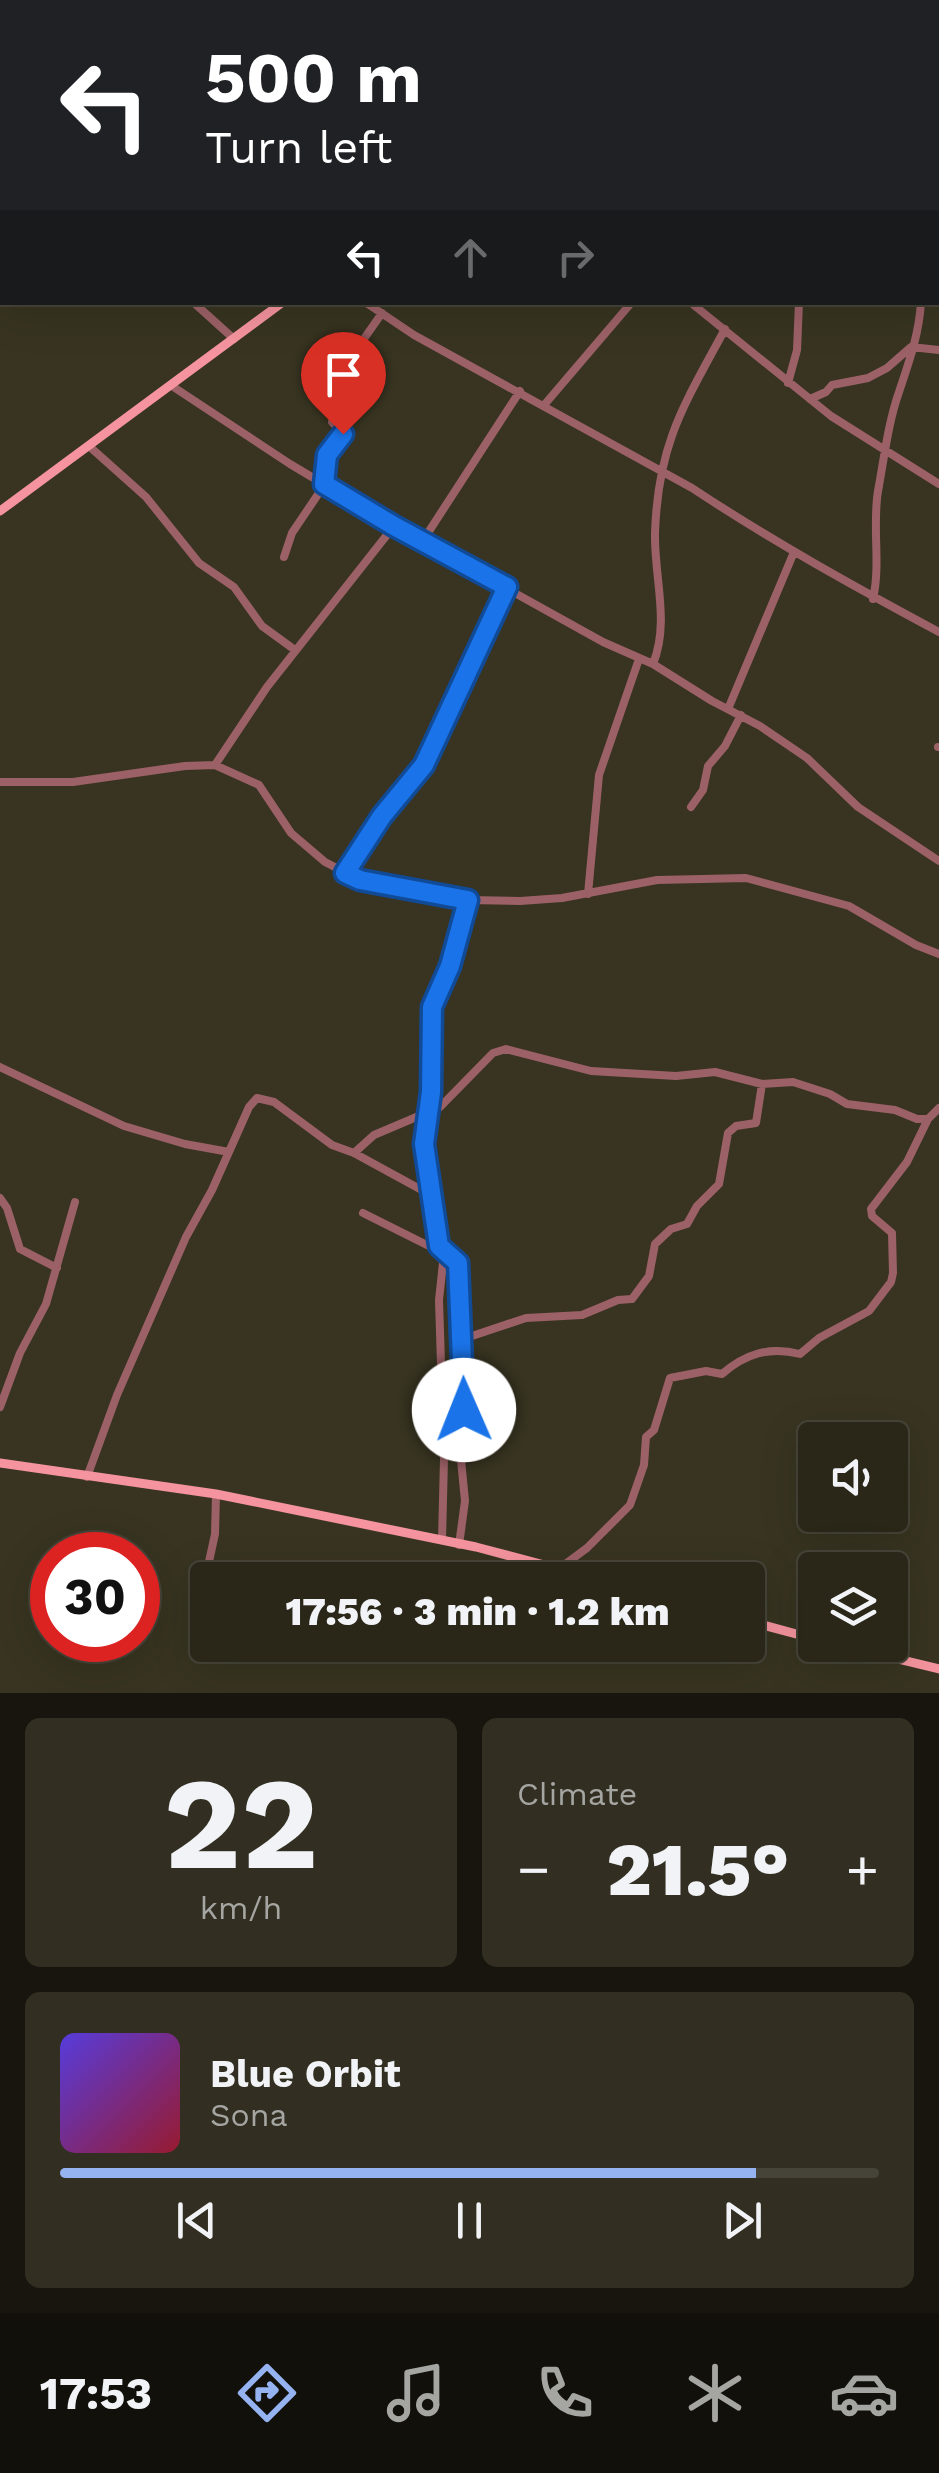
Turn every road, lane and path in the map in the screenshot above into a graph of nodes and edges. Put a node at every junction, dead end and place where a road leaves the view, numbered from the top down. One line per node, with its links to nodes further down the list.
1 (196, 305): 10 (street)
2 (279, 305): 10 (main road)
3 (370, 305): 8 (street)
4 (629, 305): 17 (street)
5 (694, 305): 9 (street)
6 (799, 305): 13 (street)
7 (920, 305): 11 (street)
8 (382, 313): 15 (street); 21 (street)
9 (725, 329): 13 (street); 20 (street)
10 (234, 339): 14 (main road)
11 (915, 346): 12 (street); 16 (street); 19 (street)
12 (939, 350)
13 (788, 383): 16 (street)
14 (172, 386): 18 (main road); 21 (street)
15 (520, 391): 17 (street); 25 (street)
16 (810, 399): 19 (street)
17 (545, 404): 20 (street)
18 (90, 447): 23 (main road); 31 (street)
19 (886, 452): 22 (street); 29 (street)
20 (660, 471): 26 (street); 33 (street)
21 (324, 484): 24 (street); 27 (street)
22 (939, 484)
23 (0, 510)
24 (394, 526): 25 (street); 31 (street)
25 (422, 542): 28 (street)
26 (794, 552): 29 (street); 34 (street)
27 (284, 556)
28 (507, 587): 32 (street); 40 (street)
29 (872, 599): 30 (street)
30 (939, 632)
31 (296, 650): 36 (street)
32 (639, 659): 33 (street); 41 (street)
33 (653, 664): 34 (street)
34 (728, 709): 35 (street)
35 (741, 716): 38 (street); 39 (street)
36 (214, 765): 37 (street); 40 (street)
37 (0, 782)
38 (691, 807)
39 (939, 860)
40 (345, 873): 42 (street)
41 (588, 894): 42 (street); 43 (street)
42 (468, 900): 47 (street)
43 (939, 954)
44 (0, 1067): 49 (street)
45 (762, 1084): 47 (street); 48 (street); 57 (street)
46 (939, 1109): 48 (street)
47 (427, 1114): 50 (street); 51 (street)
48 (928, 1118): 66 (street)
49 (229, 1152): 50 (street); 60 (street)
50 (354, 1153): 51 (street)
51 (429, 1194): 55 (street)
52 (0, 1198): 56 (street)
53 (74, 1202): 56 (street)
54 (363, 1213): 55 (street)
55 (440, 1249): 57 (street); 62 (street)
56 (57, 1268): 58 (street)
57 (463, 1339): 63 (street)
58 (0, 1406)
59 (0, 1463): 60 (main road)
60 (86, 1477): 61 (main road)
61 (216, 1494): 62 (main road); 64 (street)
62 (442, 1540): 63 (main road)
63 (459, 1545): 65 (main road)
64 (209, 1562)
65 (534, 1562)
66 (568, 1562)
67 (765, 1625): 68 (main road)
68 (798, 1634)
69 (908, 1661): 70 (main road)
70 (939, 1669)

